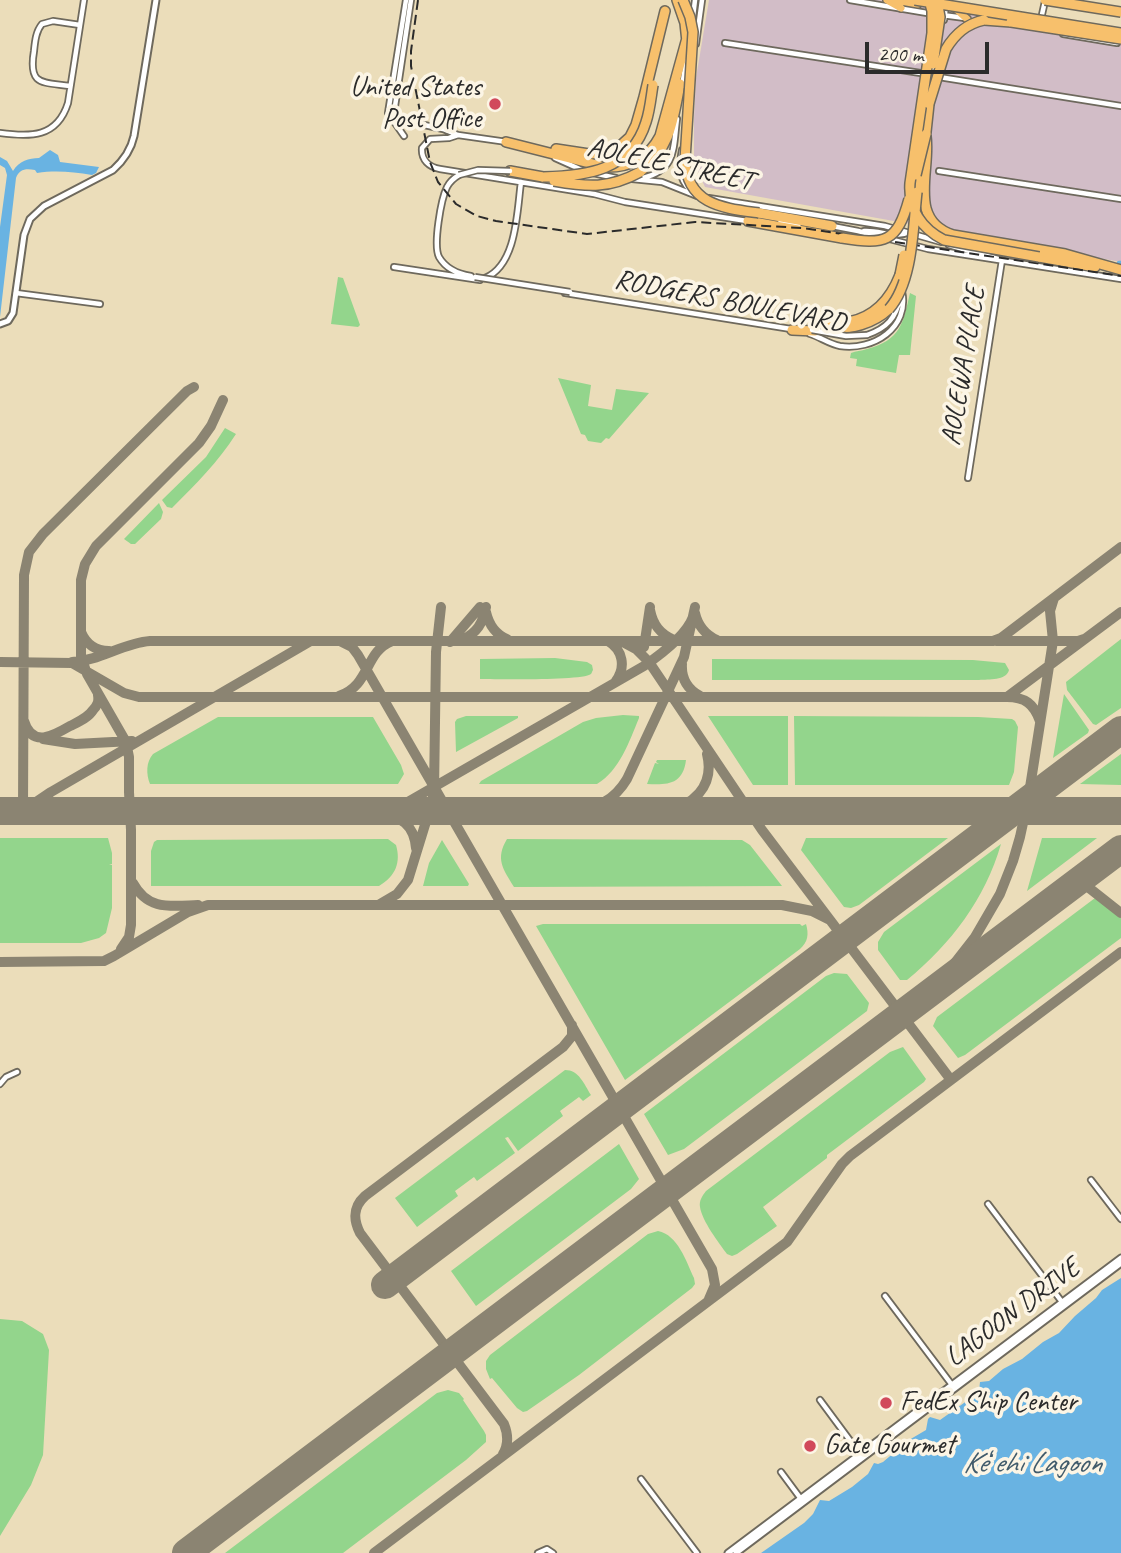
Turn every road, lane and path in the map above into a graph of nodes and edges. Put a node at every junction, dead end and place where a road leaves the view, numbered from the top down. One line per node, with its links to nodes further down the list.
1 (84, 0): 23 (street)
2 (156, 0): 64 (street)
3 (406, 0): 19 (street)
4 (411, 0): 19 (street)
5 (666, 0): 20 (highway)
6 (680, 0): 26 (highway); 50 (highway, bridge)
7 (695, 0): 42 (street)
8 (702, 0): 45 (street)
9 (850, 0): 15 (street)
10 (887, 0): 15 (main road)
11 (929, 0): 56 (highway, bridge)
12 (937, 0): 32 (highway, bridge)
13 (1045, 0): 18 (highway, bridge); 22 (street)
14 (1071, 0): 18 (main road)
15 (905, 2): 16 (main road); 27 (highway, bridge)
16 (946, 8): 17 (main road); 21 (street); 29 (street, RODGERS BOULEVARD)
17 (956, 9): 21 (main road); 22 (main road)
18 (1121, 10)
19 (407, 11): 31 (street)
20 (665, 11): 38 (highway); 41 (highway, bridge)
21 (967, 19): 24 (street)
22 (1045, 22): 24 (street); 25 (main road); 27 (main road)
23 (80, 25): 30 (street); 30 (street)
24 (1038, 30): 25 (street)
25 (1059, 34): 27 (street)
26 (687, 38): 38 (highway); 41 (highway, bridge)
27 (1121, 38): 32 (highway, bridge)
28 (724, 43): 29 (street)
29 (932, 75): 33 (street); 44 (street, RODGERS BOULEVARD)
30 (71, 86): 34 (street)
31 (393, 99): 36 (street, AOLELE STREET); 37 (street)
32 (929, 104): 35 (highway)
33 (1121, 106)
34 (0, 133)
35 (926, 134): 44 (highway, bridge); 49 (highway, bridge); 56 (highway)
36 (458, 135): 38 (street, AOLELE STREET); 43 (street, AOLELE STREET)
37 (404, 136)
38 (506, 142): 42 (street, AOLELE STREET)
39 (510, 171): 41 (highway); 68 (street, bridge)
40 (939, 171): 46 (street)
41 (543, 177)
42 (636, 179): 45 (street, AOLELE STREET)
43 (521, 182): 48 (street, AOLELE STREET); 62 (street)
44 (917, 191): 51 (street); 53 (street, RODGERS BOULEVARD); 67 (highway, bridge); 68 (highway, bridge)
45 (696, 195): 47 (street, AOLELE STREET)
46 (1121, 199)
47 (722, 200): 48 (street); 51 (street, AOLELE STREET)
48 (703, 215): 49 (street, AOLELE STREET)
49 (748, 221): 50 (street, AOLELE STREET)
50 (832, 226): 52 (street, AOLELE STREET)
51 (885, 226): 53 (street, AOLELE STREET)
52 (858, 231): 53 (street); 54 (street, AOLELE STREET)
53 (910, 232): 54 (street, RODGERS BOULEVARD); 57 (street, AOLELE STREET)
54 (909, 246): 55 (street, AOLELE STREET); 58 (street, RODGERS BOULEVARD)
55 (928, 250): 57 (street, AOLELE STREET); 58 (street)
56 (1040, 253): 60 (highway)
57 (1002, 260): 61 (street, AOLELE STREET); 69 (street, AOLEWA PLACE)
58 (906, 265): 63 (street, RODGERS BOULEVARD)
59 (394, 267): 62 (street, RODGERS BOULEVARD)
60 (1121, 270)
61 (1121, 279)
62 (481, 280): 67 (street, RODGERS BOULEVARD)
63 (902, 290): 67 (street, RODGERS BOULEVARD); 68 (street, bridge)
64 (16, 293): 65 (street); 66 (street)
65 (100, 303)
66 (0, 324)
67 (792, 330)
68 (812, 330)
69 (968, 478)
70 (17, 1072): 71 (street)
71 (0, 1084)
72 (1091, 1180): 74 (street)
73 (988, 1204): 78 (street)
74 (1121, 1219)
75 (1121, 1258): 78 (street, LAGOON DRIVE)
76 (1121, 1263): 78 (street, LAGOON DRIVE)
77 (885, 1296): 79 (street)
78 (1063, 1304): 79 (street, LAGOON DRIVE)
79 (953, 1387): 81 (street, LAGOON DRIVE)
80 (820, 1400): 81 (street)
81 (862, 1456): 84 (street, LAGOON DRIVE)
82 (781, 1472): 84 (street)
83 (641, 1479): 87 (street)
84 (802, 1500): 88 (street, LAGOON DRIVE); 89 (street, LAGOON DRIVE)
85 (538, 1553): 86 (street)
86 (553, 1553)
87 (697, 1553)
88 (729, 1553)
89 (736, 1553)

